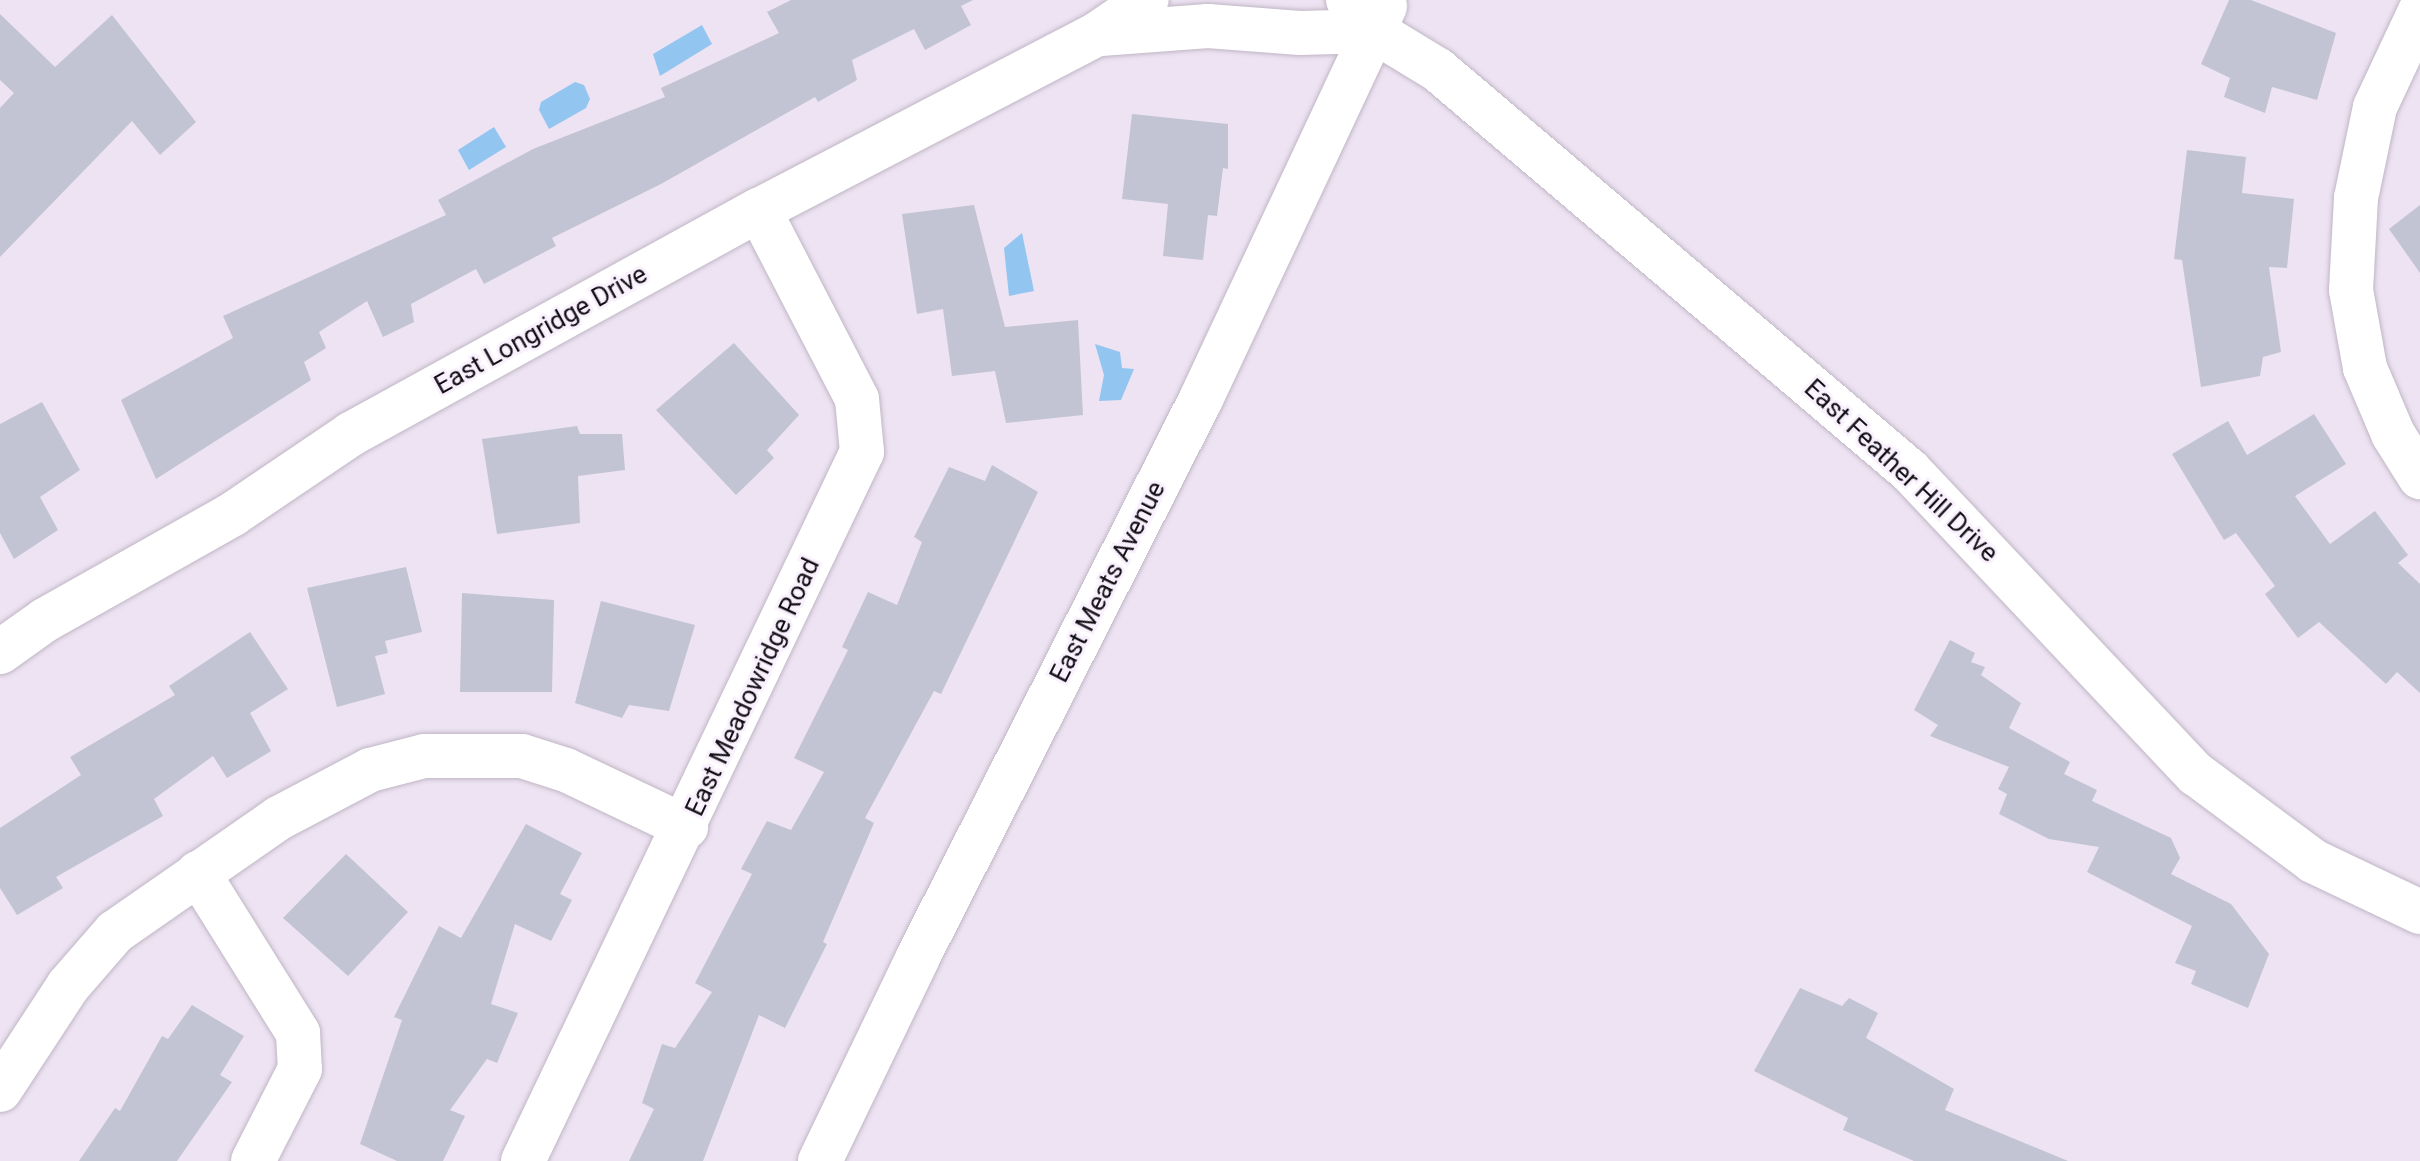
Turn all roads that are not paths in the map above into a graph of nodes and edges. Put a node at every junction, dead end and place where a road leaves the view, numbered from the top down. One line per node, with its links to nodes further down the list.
1 (1147, 0): 4 (street, East Longridge Drive)
2 (1369, 10): 4 (street, East Longridge Drive); 10 (street, East Feather Hill Drive); 14 (street, East Meats Avenue)
3 (2420, 11): 6 (street)
4 (1097, 34): 5 (street, East Longridge Drive)
5 (759, 210): 7 (street, East Longridge Drive); 8 (street, East Meadowridge Road)
6 (2420, 477)
7 (0, 652)
8 (686, 827): 9 (street); 13 (street, East Meadowridge Road)
9 (198, 873): 11 (street); 12 (street)
10 (2420, 912)
11 (0, 1090)
12 (253, 1161)
13 (523, 1161)
14 (820, 1161)

